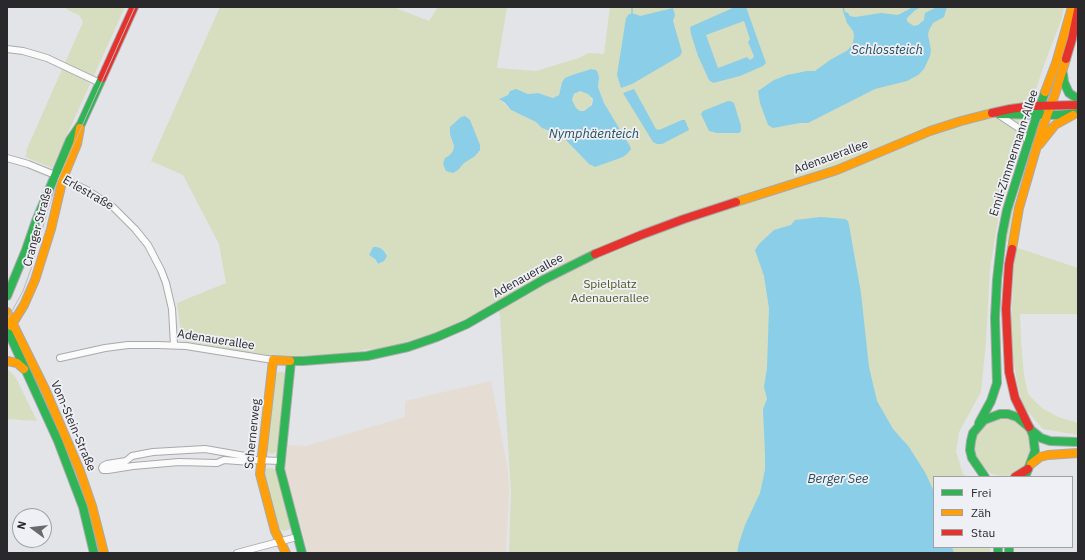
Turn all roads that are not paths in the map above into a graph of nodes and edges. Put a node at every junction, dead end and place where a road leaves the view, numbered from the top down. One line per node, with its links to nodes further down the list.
1 (134, 7): 6 (main road, Cranger Straße)
2 (1072, 7): 9 (main road, Emil-Zimmermann-Allee)
3 (1078, 10): 5 (main road, Emil-Zimmermann-Allee)
4 (7, 49): 6 (street)
5 (1063, 68): 7 (main road); 10 (main road, Emil-Zimmermann-Allee)
6 (100, 83): 17 (main road, Cranger Straße)
7 (1078, 99)
8 (1078, 105): 10 (main road, Adenauerallee)
9 (1041, 106): 10 (main road, Adenauerallee); 12 (main road, Adenauerallee); 13 (main road, Emil-Zimmermann-Allee)
10 (1050, 106): 13 (main road, Emil-Zimmermann-Allee)
11 (1077, 113): 13 (main road, Adenauerallee); 15 (main road)
12 (995, 114): 13 (main road, Adenauerallee); 14 (street); 26 (main road, Adenauerallee)
13 (1042, 114): 14 (main road, Emil-Zimmermann-Allee); 15 (main road, Emil-Zimmermann-Allee)
14 (1028, 143): 28 (main road, Emil-Zimmermann-Allee)
15 (1037, 147): 29 (main road, Emil-Zimmermann-Allee)
16 (7, 158): 17 (street, Erlestraße)
17 (59, 176): 18 (main road, Cranger Straße); 20 (main road, Cranger Straße); 22 (street, Erlestraße)
18 (7, 296)
19 (7, 312): 20 (main road, Vom-Stein-Straße)
20 (13, 322): 21 (main road, Cranger Straße); 47 (main road, Vom-Stein-Straße)
21 (7, 331): 27 (main road, Vom-Stein-Straße)
22 (174, 345): 23 (street, Adenauerallee); 24 (street, Adenauerallee)
23 (60, 358)
24 (273, 360): 26 (main road, Adenauerallee); 36 (main road, Schernerweg)
25 (7, 361): 27 (main road)
26 (291, 361): 37 (main road)
27 (25, 370): 46 (main road, Vom-Stein-Straße)
28 (978, 426): 29 (main road); 41 (main road, Emil-Zimmermann-Allee)
29 (1030, 429): 30 (main road); 39 (main road, Emil-Zimmermann-Allee)
30 (1078, 442)
31 (178, 451): 32 (street); 34 (street); 38 (street)
32 (225, 453): 35 (street); 36 (street)
33 (1078, 453): 39 (main road)
34 (132, 456): 40 (street); 40 (street)
35 (224, 460): 36 (street); 38 (street)
36 (259, 460): 37 (street); 45 (main road, Schernerweg)
37 (280, 461): 44 (main road)
38 (179, 462): 40 (street)
39 (1031, 465): 42 (main road); 43 (main road, Emil-Zimmermann-Allee)
40 (133, 466)
41 (984, 475)
42 (1016, 476)
43 (1026, 476)
44 (297, 537): 45 (street); 50 (main road)
45 (281, 541): 48 (street); 49 (main road, Schernerweg)
46 (94, 553)
47 (104, 553)
48 (237, 553)
49 (286, 553)
50 (302, 553)

